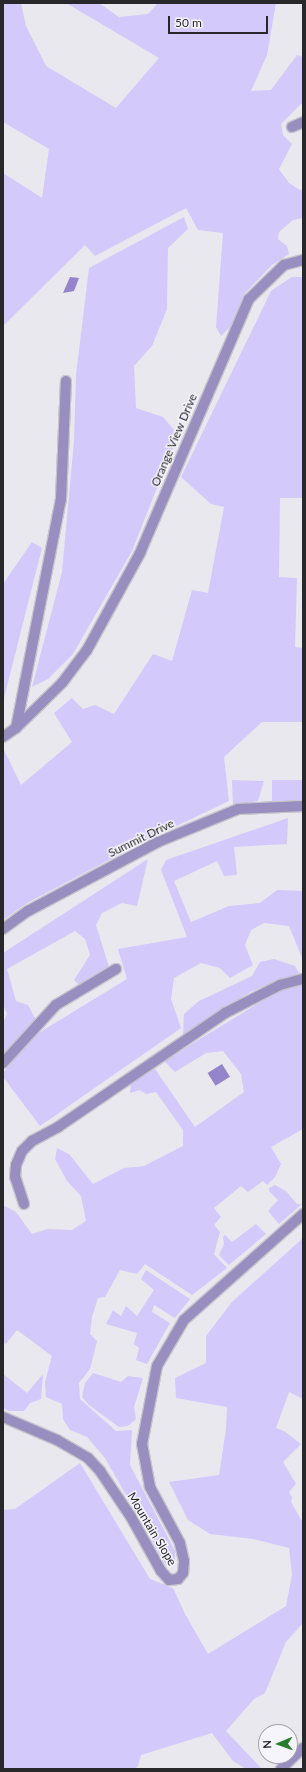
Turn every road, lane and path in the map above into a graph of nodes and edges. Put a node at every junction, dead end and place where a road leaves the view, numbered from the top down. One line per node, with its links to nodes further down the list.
1 (303, 122): 2 (street)
2 (292, 127)
3 (303, 260): 5 (street, Orange View Drive)
4 (66, 381): 5 (street)
5 (16, 728): 6 (street, Orange View Drive)
6 (3, 737)
7 (303, 806): 8 (street, Summit Drive)
8 (3, 929)
9 (116, 969): 11 (street)
10 (303, 979): 12 (street)
11 (3, 1063)
12 (24, 1204)
13 (303, 1214): 14 (street, Mountain Slope)
14 (3, 1417)
15 (303, 1748): 16 (street)
16 (281, 1769)

